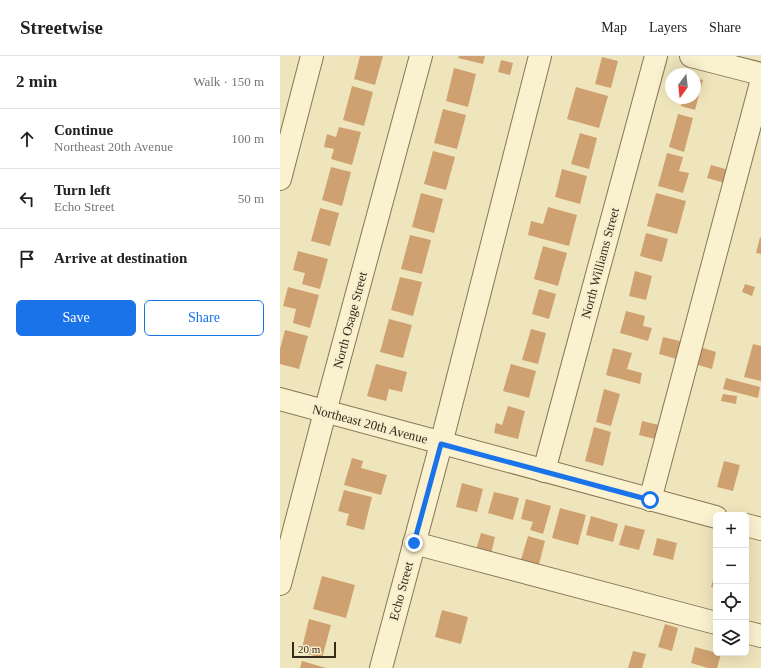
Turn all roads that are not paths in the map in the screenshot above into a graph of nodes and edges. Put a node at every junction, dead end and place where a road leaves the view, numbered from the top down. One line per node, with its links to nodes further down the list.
1 (312, 56): 8 (street)
2 (421, 56): 10 (street, North Osage Street)
3 (540, 56): 11 (street, Echo Street)
4 (656, 56): 12 (street, North Williams Street)
5 (691, 56): 6 (street)
6 (761, 74)
7 (761, 83): 13 (street)
8 (280, 179)
9 (280, 399): 10 (street, Northeast 20th Avenue)
10 (324, 412): 11 (street, Northeast 20th Avenue); 16 (street, North Osage Street)
11 (441, 444): 12 (street, Northeast 20th Avenue); 15 (street, Echo Street)
12 (544, 471): 13 (street, Northeast 20th Avenue)
13 (650, 500): 14 (street, Northeast 20th Avenue)
14 (713, 516)
15 (414, 543): 17 (street); 20 (street, Echo Street)
16 (280, 584)
17 (713, 623)
18 (749, 633): 19 (street)
19 (761, 636)
20 (381, 668)

